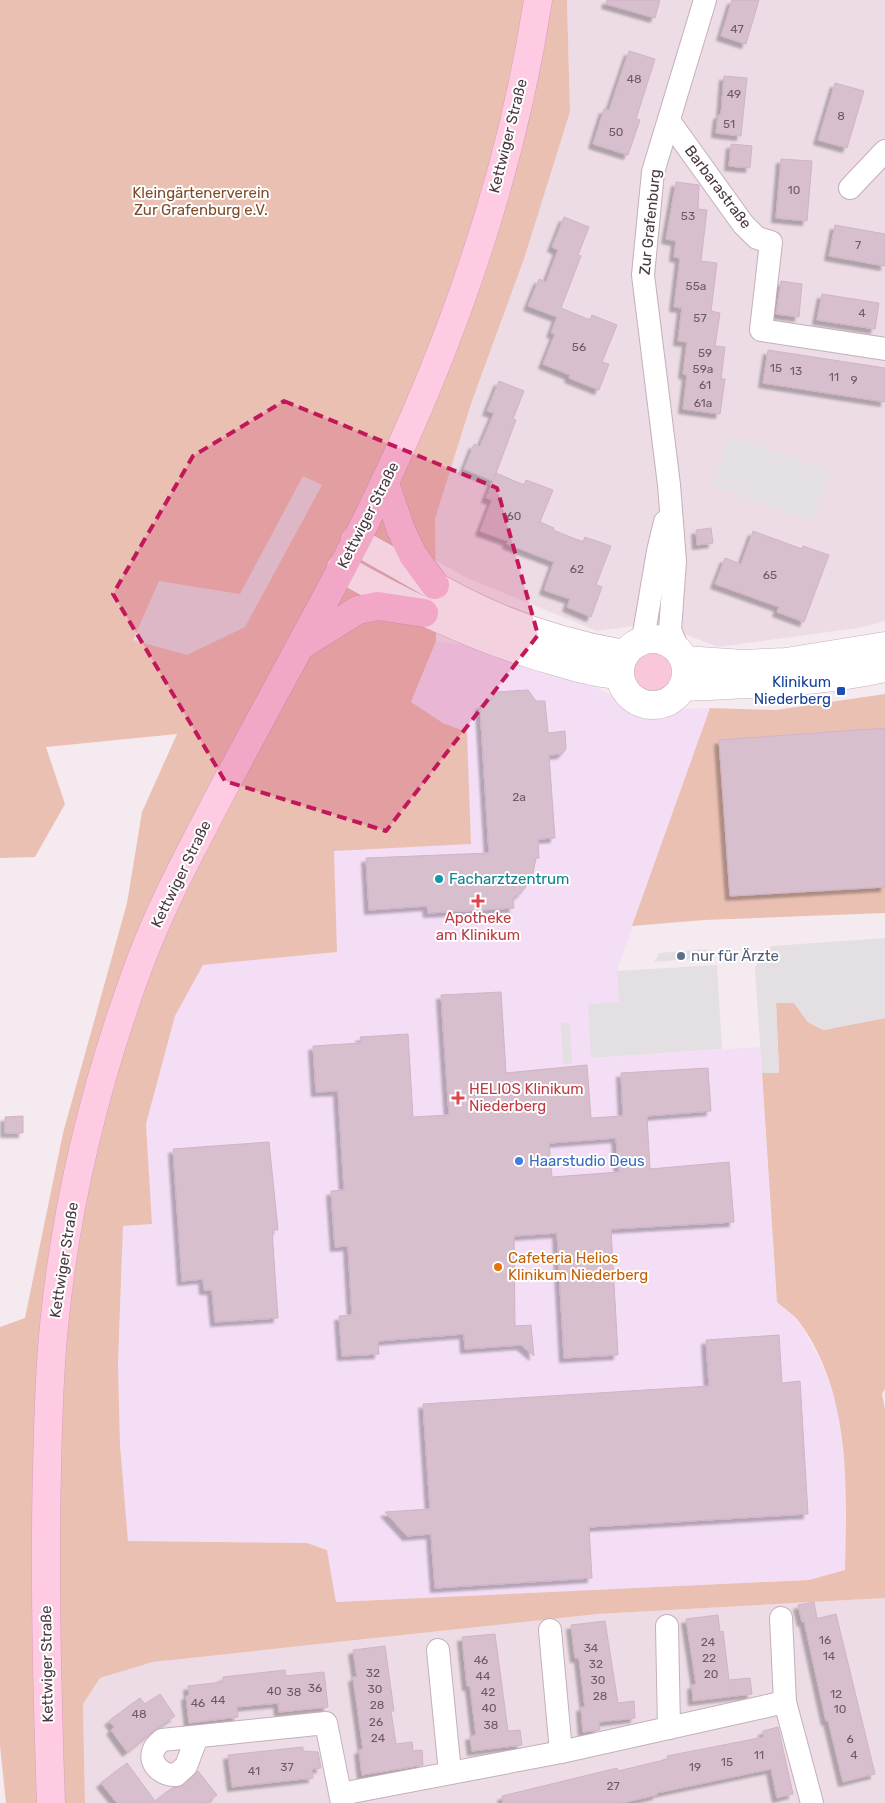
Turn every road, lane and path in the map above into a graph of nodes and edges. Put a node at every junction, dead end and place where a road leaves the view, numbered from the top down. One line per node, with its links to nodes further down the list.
1 (538, 0): 7 (main road, Kettwiger Straße)
2 (704, 0): 3 (street, Zur Grafenburg)
3 (669, 120): 6 (street, Barbarastraße); 8 (street, Zur Grafenburg)
4 (885, 151): 5 (street)
5 (850, 188)
6 (885, 350)
7 (384, 483): 9 (main road, Kettwiger Straße); 11 (main road)
8 (669, 509): 15 (street, Zur Grafenburg); 16 (street, Zur Grafenburg)
9 (355, 541): 10 (main road, Kettwiger Straße); 11 (street)
10 (341, 568): 12 (street); 14 (main road, Kettwiger Straße)
11 (435, 585): 16 (street)
12 (424, 613): 14 (main road); 16 (street)
13 (885, 646): 15 (street)
14 (297, 649): 29 (main road, Kettwiger Straße)
15 (681, 655): 16 (street); 18 (street)
16 (629, 656): 18 (street)
17 (885, 668): 18 (street)
18 (683, 687)
19 (781, 1618): 23 (street)
20 (667, 1626): 24 (street)
21 (550, 1630): 26 (street)
22 (438, 1650): 27 (street)
23 (785, 1702): 24 (street); 30 (street)
24 (669, 1728): 26 (street)
25 (197, 1737): 28 (street)
26 (561, 1752): 27 (street)
27 (450, 1774): 28 (street)
28 (341, 1798)
29 (51, 1803)
30 (812, 1803)

